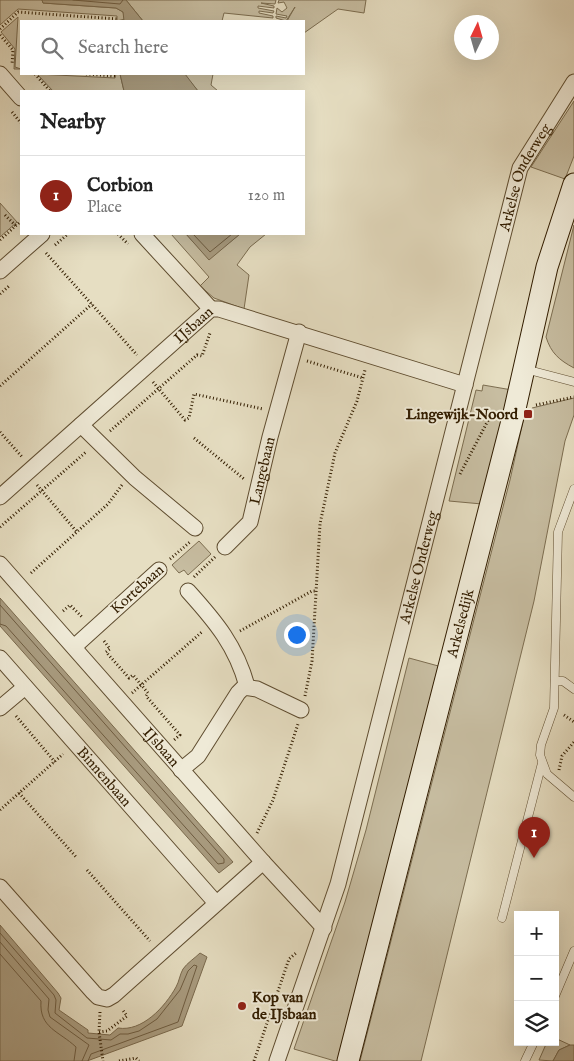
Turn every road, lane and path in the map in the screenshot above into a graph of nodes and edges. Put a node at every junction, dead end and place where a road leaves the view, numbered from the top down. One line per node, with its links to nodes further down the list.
1 (118, 19): 2 (path)
2 (0, 29)
3 (0, 35): 4 (path)
4 (6, 72): 10 (street)
5 (36, 75): 9 (path)
6 (101, 75): 7 (path)
7 (116, 76)
8 (574, 82): 30 (street, Arkelse Onderweg)
9 (49, 90)
10 (20, 96)
11 (574, 184): 26 (main road, Arkelsedijk)
12 (4, 215): 14 (path)
13 (20, 222): 14 (path)
14 (16, 226): 17 (path)
15 (41, 235): 19 (street)
16 (143, 235): 21 (street)
17 (0, 240)
18 (46, 253): 20 (path)
19 (0, 271)
20 (92, 304): 23 (path); 31 (path)
21 (215, 309): 22 (street, IJsbaan); 27 (street, IJsbaan); 32 (path)
22 (299, 332): 24 (street, Langebaan); 30 (street, IJsbaan)
23 (138, 356)
24 (292, 356): 28 (path); 36 (street, Langebaan)
25 (367, 365): 28 (path)
26 (525, 368): 29 (lane); 94 (main road, Arkelsedijk)
27 (143, 370): 32 (path); 37 (street, IJsbaan)
28 (363, 378): 57 (path)
29 (574, 382)
30 (465, 385): 83 (street, Arkelse Onderweg)
31 (0, 386)
32 (159, 388): 36 (path); 40 (path)
33 (574, 396): 35 (path)
34 (497, 403): 44 (path)
35 (530, 406)
36 (276, 412): 47 (street, Langebaan)
37 (81, 425): 40 (street); 42 (street, IJsbaan)
38 (0, 432): 41 (path)
39 (194, 438): 47 (path)
40 (98, 442): 43 (street); 46 (path)
41 (22, 458)
42 (27, 473): 46 (path); 48 (street, IJsbaan)
43 (130, 474): 50 (path); 51 (street)
44 (457, 477)
45 (574, 489): 62 (lane)
46 (42, 490): 49 (path); 50 (path)
47 (258, 490): 52 (street, Langebaan)
48 (0, 497)
49 (0, 527)
50 (77, 532): 55 (path)
51 (194, 534): 54 (path, Kortebaan)
52 (225, 547): 56 (path)
53 (0, 564): 60 (street, IJsbaan)
54 (159, 570): 60 (street, Kortebaan)
55 (31, 573)
56 (190, 585): 58 (street)
57 (316, 591): 59 (path); 68 (path)
58 (214, 620): 59 (street); 66 (path)
59 (228, 638): 63 (street)
60 (74, 647): 66 (street, IJsbaan)
61 (0, 658): 64 (street, Binnenbaan)
62 (555, 680): 65 (lane); 71 (lane)
63 (247, 686): 68 (street); 72 (street)
64 (25, 687): 67 (street); 69 (street, Binnenbaan)
65 (574, 689)
66 (122, 702): 72 (street, IJsbaan)
67 (6, 710): 70 (path)
68 (302, 710): 76 (path)
69 (75, 744): 70 (path); 81 (street, Binnenbaan)
70 (55, 762): 73 (path)
71 (542, 763): 74 (lane); 82 (lane)
72 (181, 770): 78 (street, IJsbaan)
73 (19, 793): 75 (path); 77 (path)
74 (574, 797)
75 (0, 810)
76 (254, 837)
77 (77, 858)
78 (263, 862): 81 (street); 83 (street, IJsbaan)
79 (87, 870): 85 (path)
80 (0, 887): 88 (street)
81 (216, 903): 85 (street)
82 (502, 918)
83 (324, 928): 93 (street, Arkelse Onderweg)
84 (574, 951): 86 (lane)
85 (161, 952): 88 (street)
86 (570, 973): 87 (lane)
87 (559, 990)
88 (112, 997): 90 (path)
89 (532, 1046): 95 (lane)
90 (103, 1061)
91 (119, 1061): 92 (path)
92 (139, 1061)
93 (277, 1061)
94 (348, 1061)
95 (525, 1061)

